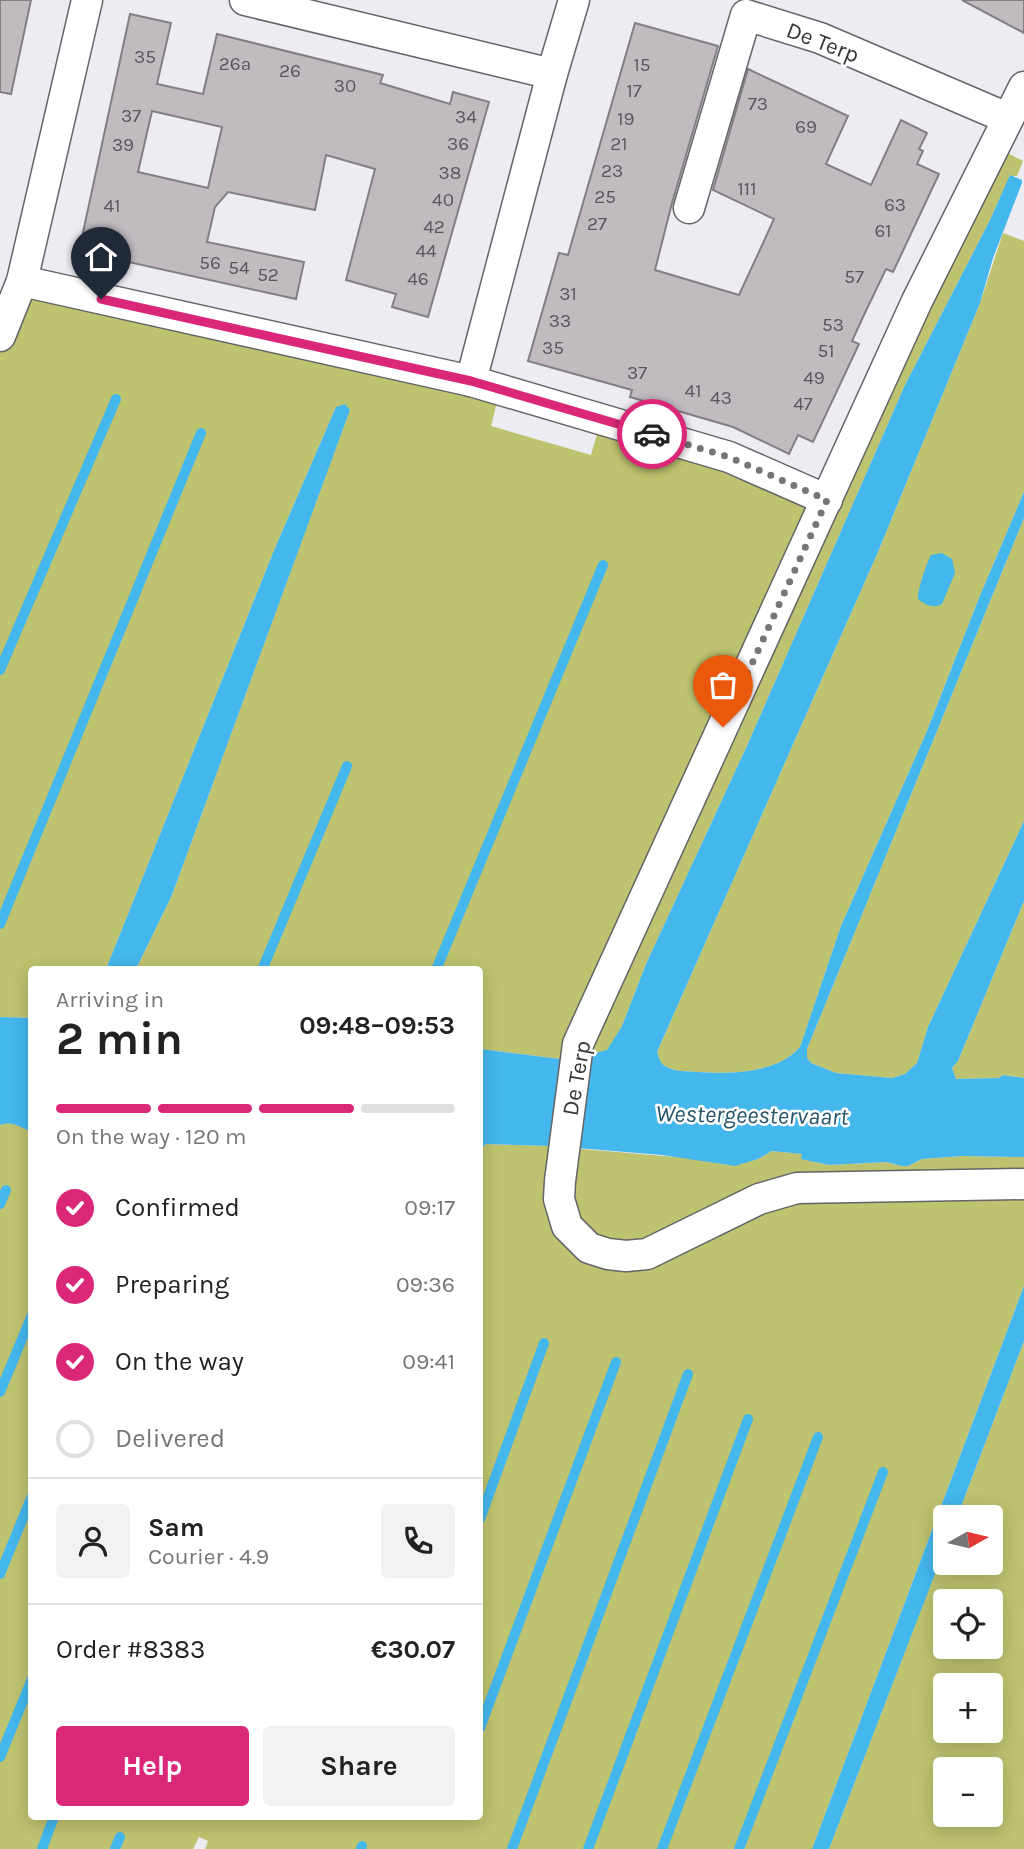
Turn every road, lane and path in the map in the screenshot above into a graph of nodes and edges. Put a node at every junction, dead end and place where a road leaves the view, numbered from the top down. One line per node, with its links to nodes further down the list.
1 (87, 0): 8 (street)
2 (245, 0): 4 (street)
3 (574, 0): 4 (street)
4 (552, 74): 10 (street)
5 (1024, 87): 6 (street, De Terp)
6 (1007, 118): 7 (street, De Terp); 11 (street, De Terp)
7 (689, 208)
8 (22, 281): 9 (street); 10 (street)
9 (0, 336)
10 (471, 381): 11 (street)
11 (827, 500): 12 (street, De Terp)
12 (1024, 1184)

